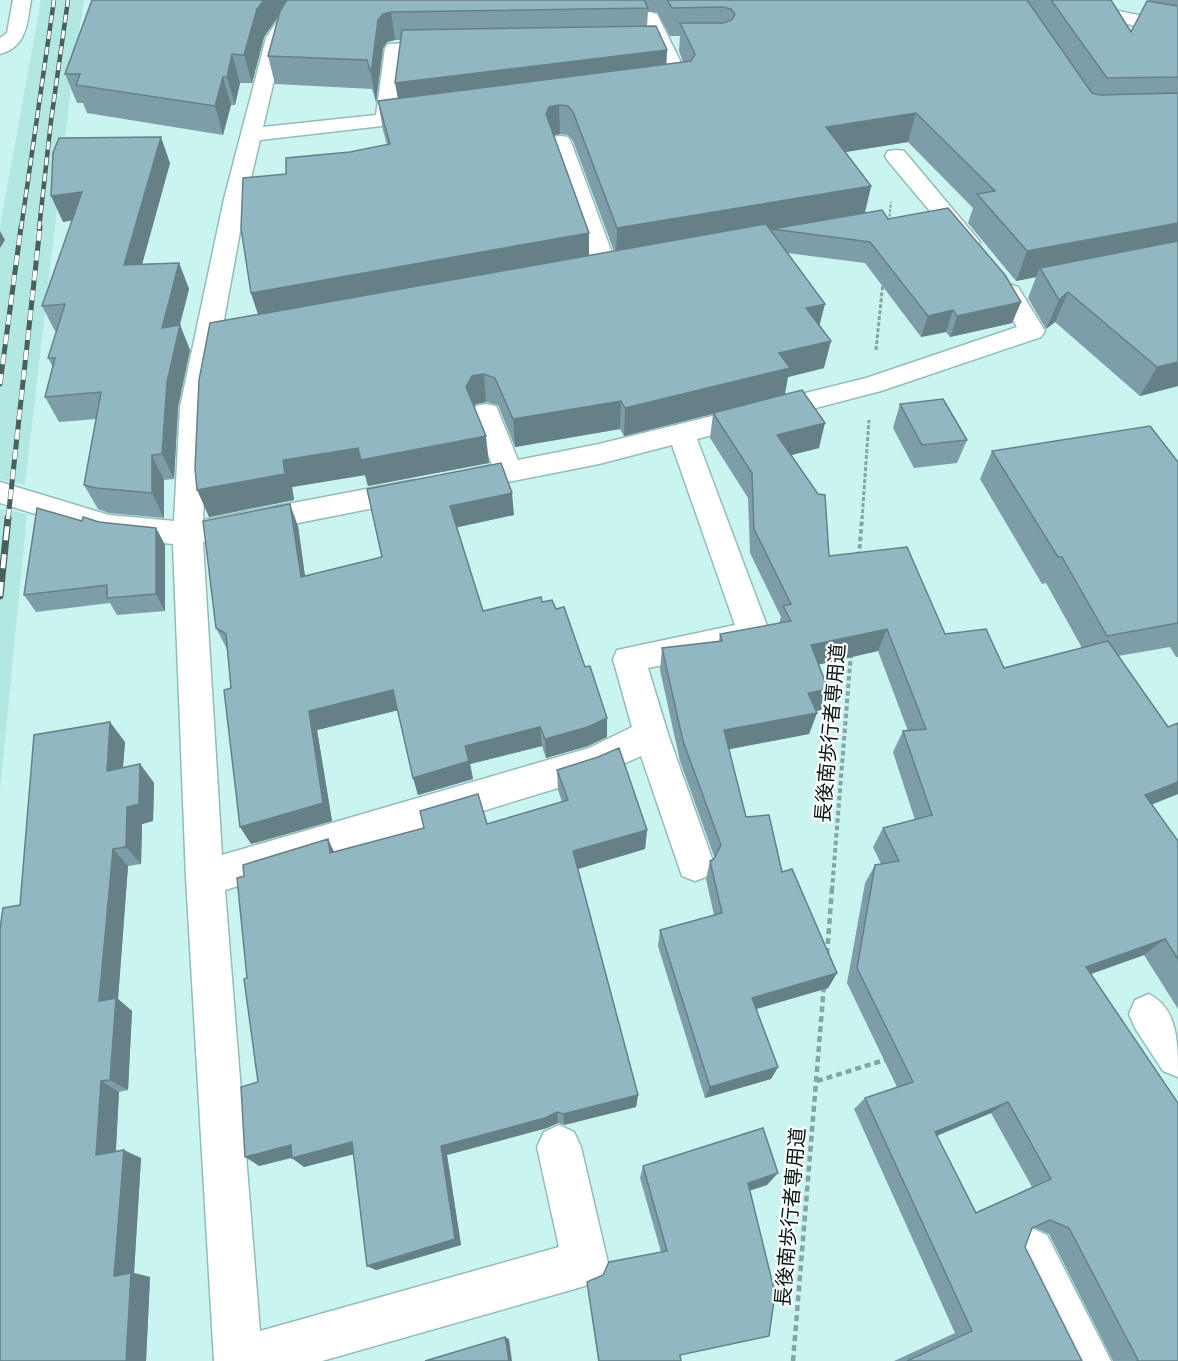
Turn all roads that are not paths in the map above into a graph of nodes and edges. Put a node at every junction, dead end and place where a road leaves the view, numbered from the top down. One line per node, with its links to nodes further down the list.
1 (14, 0): 5 (street)
2 (22, 0): 12 (street)
3 (301, 0): 16 (street)
4 (1038, 0): 7 (street)
5 (0, 9)
6 (650, 18): 8 (street)
7 (1178, 29)
8 (664, 44): 9 (street); 10 (street); 13 (street)
9 (686, 44)
10 (640, 45)
11 (465, 47): 15 (street)
12 (0, 48)
13 (634, 89)
14 (445, 114): 15 (street)
15 (387, 121): 16 (street)
16 (250, 135): 26 (street)
17 (560, 142): 20 (street)
18 (896, 156): 19 (street)
19 (979, 256)
20 (606, 269)
21 (1012, 285): 23 (street)
22 (486, 413): 24 (street)
23 (681, 434): 24 (street); 27 (street)
24 (509, 472): 26 (street)
25 (0, 492): 26 (street)
26 (188, 534): 29 (street)
27 (651, 734): 28 (street); 29 (street)
28 (695, 864)
29 (205, 878): 34 (street)
30 (1149, 1014): 31 (street)
31 (1178, 1056)
32 (559, 1147): 34 (street)
33 (1031, 1251): 35 (street)
34 (238, 1361)
35 (1087, 1361)

